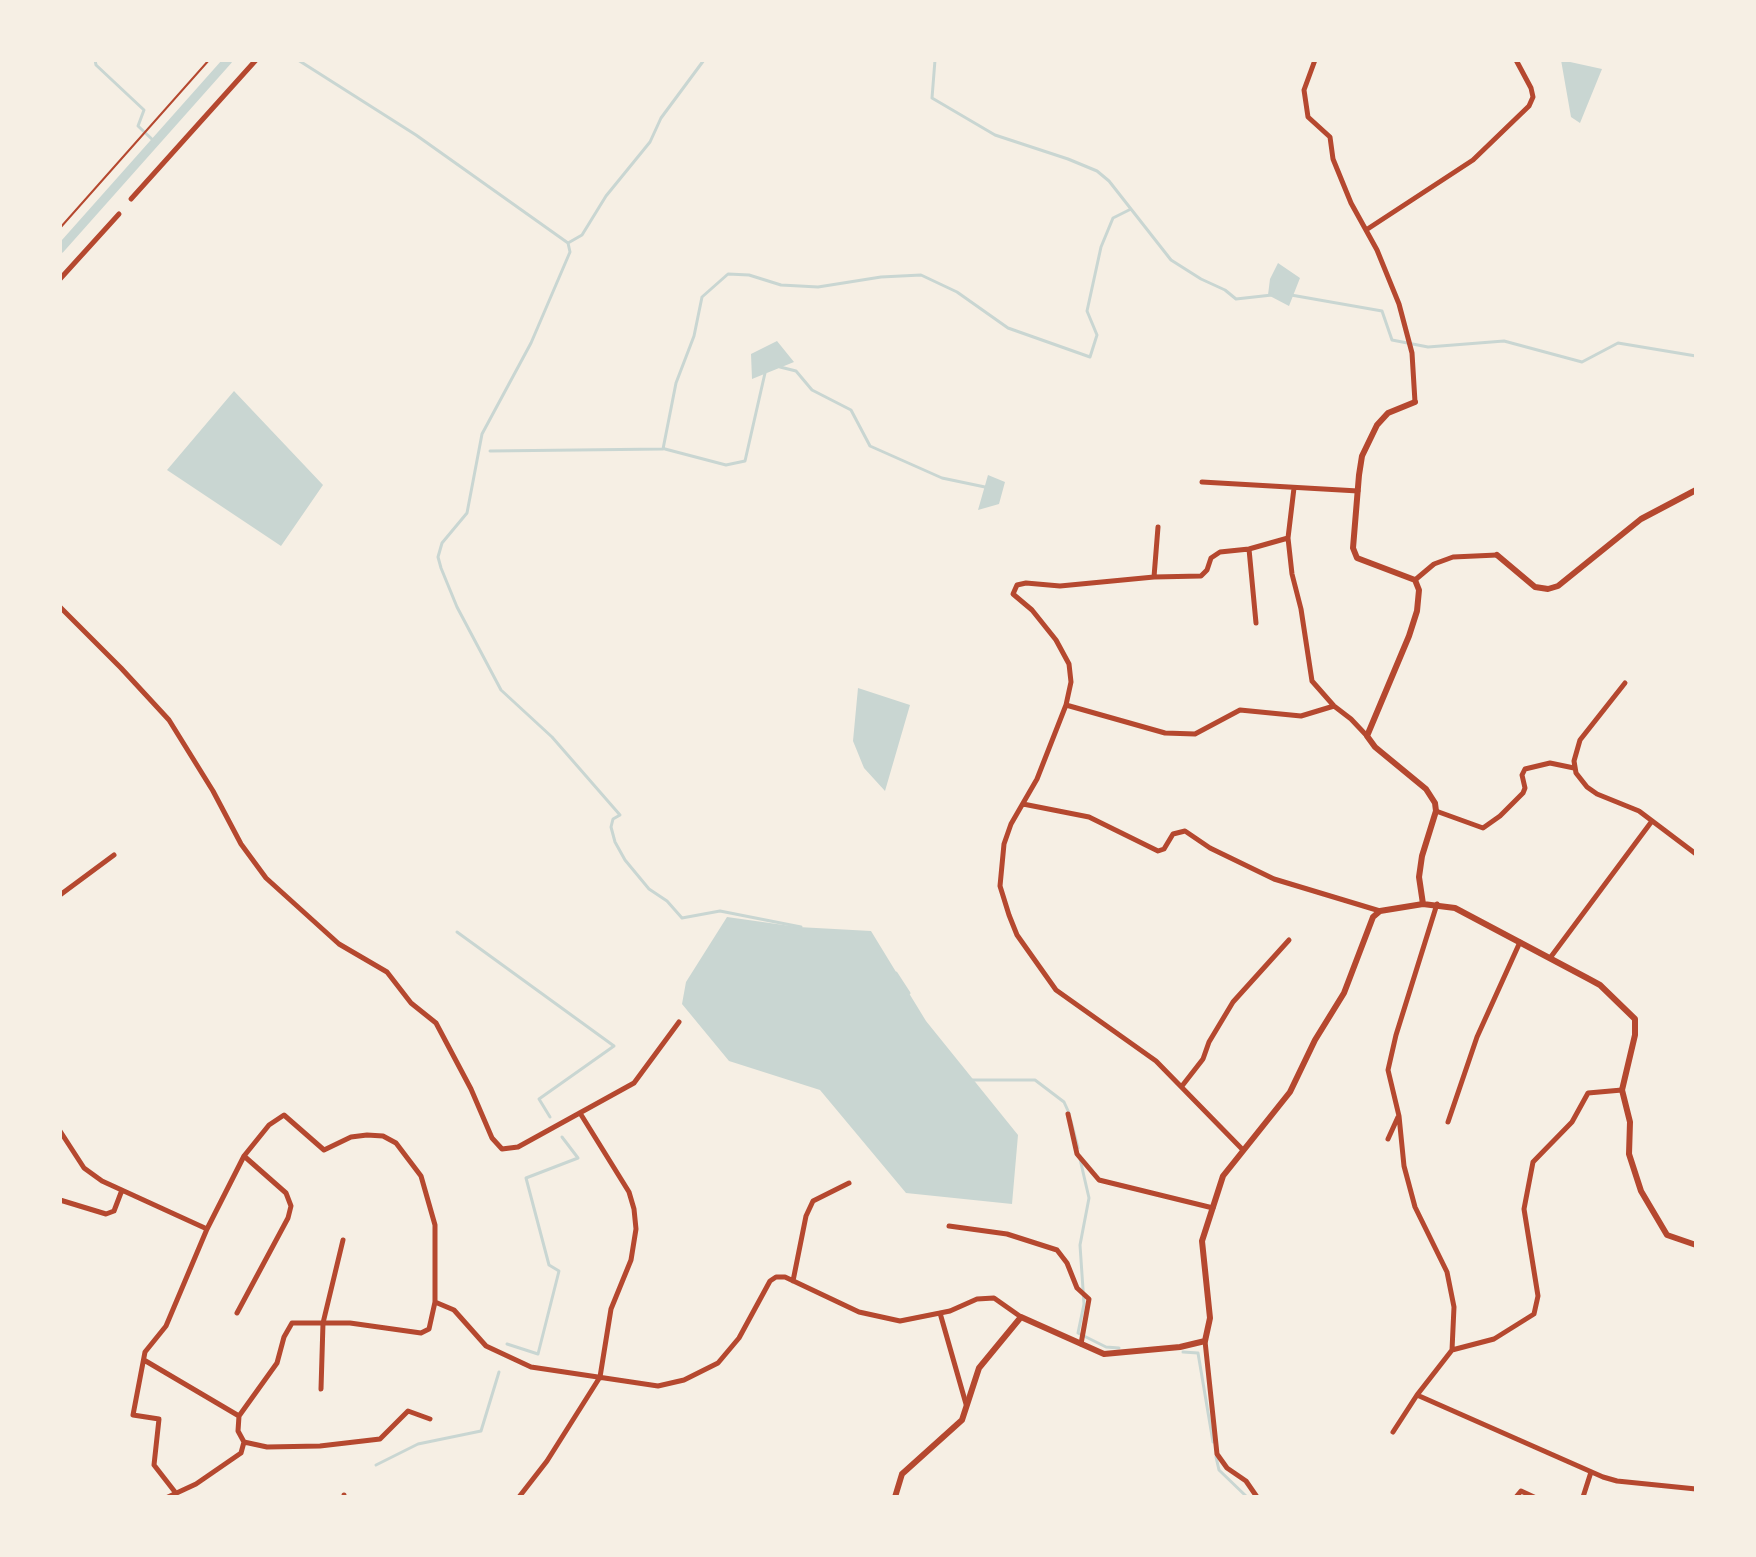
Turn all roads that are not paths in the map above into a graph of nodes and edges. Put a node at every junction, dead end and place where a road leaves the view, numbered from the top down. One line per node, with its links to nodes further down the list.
1 (256, 60): 4 (street)
2 (1315, 60): 6 (street)
3 (1516, 60): 6 (street)
4 (131, 199)
5 (119, 214): 7 (street)
6 (1366, 230): 8 (street)
7 (60, 279)
8 (1415, 402): 12 (street)
9 (1202, 482): 10 (street)
10 (1294, 488): 12 (street); 14 (street)
11 (1696, 490): 16 (street)
12 (1358, 491): 18 (street)
13 (1158, 527): 17 (street)
14 (1288, 538): 15 (street); 23 (street)
15 (1249, 549): 17 (street); 20 (street)
16 (1497, 555): 18 (street)
17 (1154, 577): 22 (street)
18 (1415, 580): 24 (street)
19 (60, 607): 41 (street)
20 (1256, 623)
21 (1625, 683): 25 (street)
22 (1066, 705): 23 (street); 26 (street)
23 (1334, 706): 24 (street)
24 (1367, 736): 27 (street)
25 (1574, 768): 27 (street); 28 (street)
26 (1023, 804): 34 (street); 39 (street)
27 (1436, 811): 32 (street)
28 (1652, 821): 29 (street); 37 (street)
29 (1696, 854)
30 (114, 855): 31 (street)
31 (60, 895)
32 (1423, 904): 33 (street); 34 (street)
33 (1437, 904): 36 (street); 43 (street)
34 (1380, 911): 47 (street)
35 (1289, 940): 39 (street)
36 (1520, 942): 37 (street); 44 (street)
37 (1550, 958): 40 (street)
38 (679, 1022): 41 (street)
39 (1182, 1086): 47 (street)
40 (1622, 1090): 56 (street); 65 (street)
41 (580, 1113): 67 (street)
42 (1068, 1114): 52 (street)
43 (1399, 1116): 46 (street); 65 (street)
44 (1448, 1122)
45 (60, 1131): 50 (street)
46 (1388, 1139)
47 (1242, 1149): 52 (street)
48 (244, 1156): 54 (street); 58 (street); 59 (street)
49 (849, 1183): 57 (street)
50 (122, 1190): 51 (street); 54 (street)
51 (60, 1200)
52 (1213, 1208): 63 (street)
53 (949, 1226): 64 (street)
54 (207, 1229): 66 (street)
55 (343, 1240): 62 (street)
56 (1696, 1245)
57 (793, 1281): 60 (street); 67 (street)
58 (435, 1302): 62 (street); 67 (street)
59 (237, 1313)
60 (940, 1313): 61 (street); 70 (street)
61 (1021, 1317): 64 (street); 70 (street)
62 (323, 1323): 68 (street); 71 (street)
63 (1205, 1341): 64 (street); 81 (street)
64 (1081, 1344)
65 (1452, 1350): 69 (street)
66 (144, 1360): 71 (street); 77 (street)
67 (600, 1377): 79 (street)
68 (321, 1389)
69 (1417, 1395): 73 (street); 75 (street)
70 (966, 1405): 80 (street)
71 (239, 1416): 74 (street)
72 (430, 1419): 74 (street)
73 (1393, 1432)
74 (244, 1442): 77 (street)
75 (1591, 1472): 76 (street); 84 (street)
76 (1696, 1489)
77 (175, 1492): 78 (street)
78 (168, 1497)
79 (519, 1497)
80 (895, 1497)
81 (1257, 1497)
82 (1516, 1497): 83 (street)
83 (1534, 1497)
84 (1583, 1497)

